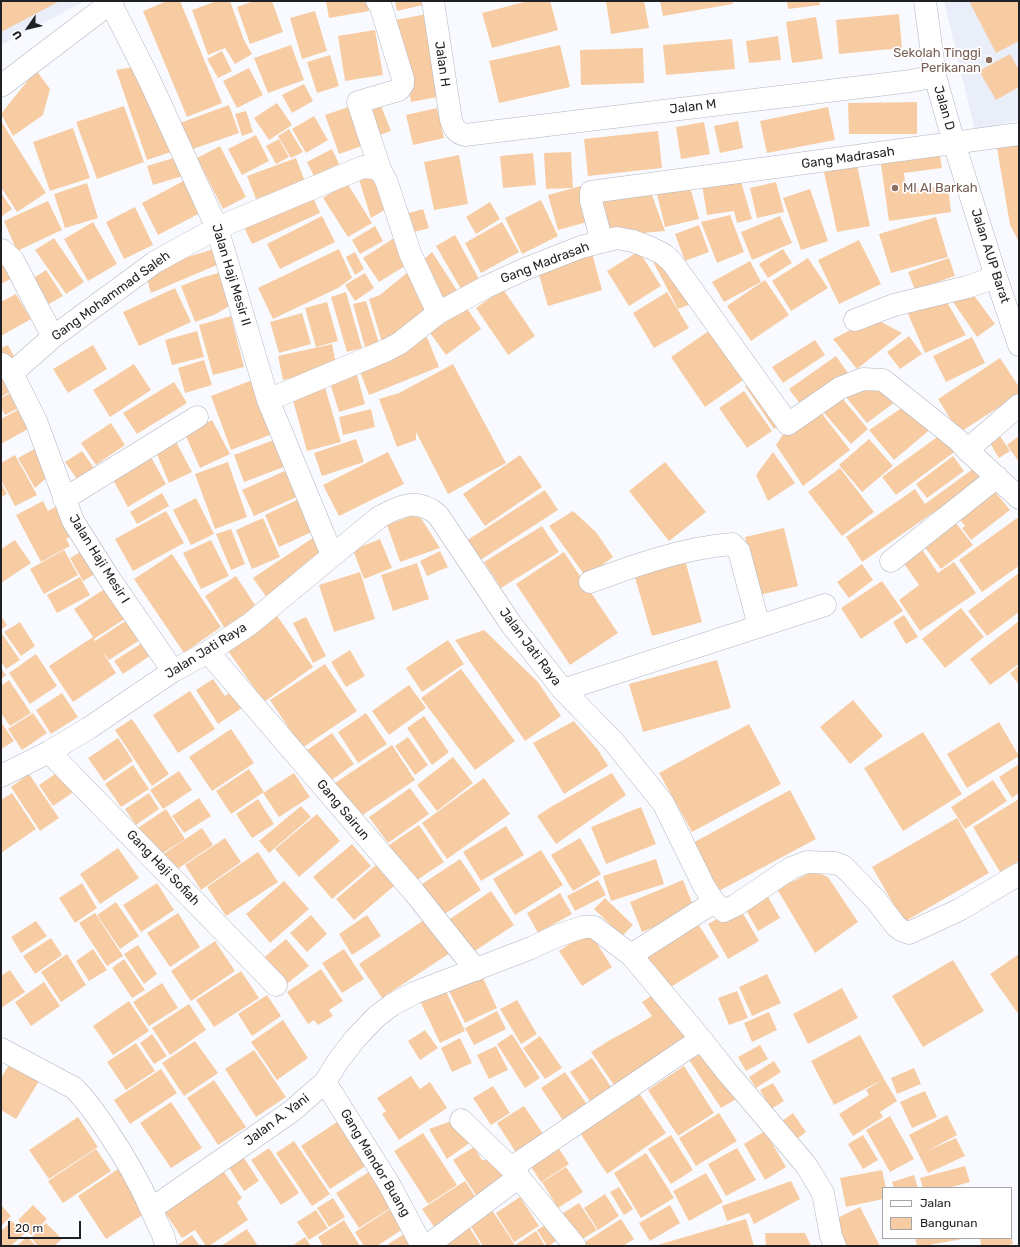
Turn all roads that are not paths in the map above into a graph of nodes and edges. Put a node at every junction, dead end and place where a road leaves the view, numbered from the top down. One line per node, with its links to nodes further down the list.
1 (377, 1): 10 (street)
2 (433, 1): 7 (street, Jalan H)
3 (926, 1): 5 (street, Jalan D)
4 (112, 2): 6 (street); 11 (street, Jalan Haji Mesir II)
5 (936, 76): 7 (street, Jalan M); 9 (street, Jalan D)
6 (1, 86)
7 (454, 127)
8 (1019, 134): 9 (street)
9 (954, 143): 12 (street, Gang Madrasah); 14 (street, Jalan AUP Barat)
10 (381, 172): 11 (street, Gang Mohammad Saleh); 15 (street)
11 (217, 228): 17 (street, Gang Mohammad Saleh); 20 (street, Jalan Haji Mesir II)
12 (602, 242): 15 (street, Gang Madrasah); 23 (street)
13 (1, 250): 17 (street)
14 (996, 277): 16 (street); 18 (street, Jalan AUP Barat)
15 (438, 313): 20 (street, Gang Madrasah)
16 (855, 320)
17 (53, 337): 19 (street, Gang Mohammad Saleh)
18 (1019, 345)
19 (7, 368): 26 (street, Jalan Haji Mesir I)
20 (268, 400): 27 (street, Jalan Haji Mesir II)
21 (1019, 405): 23 (street)
22 (197, 417): 26 (street)
23 (967, 450): 24 (street)
24 (997, 477): 25 (street); 28 (street)
25 (1019, 498)
26 (64, 499): 33 (street, Jalan Haji Mesir I)
27 (332, 555): 32 (street, Jalan Jati Raya); 34 (street, Jalan Jati Raya)
28 (891, 561)
29 (590, 582): 31 (street)
30 (825, 605): 31 (street)
31 (759, 626): 34 (street)
32 (208, 652): 33 (street, Jalan Jati Raya); 40 (street, Gang Sairun)
33 (173, 671): 35 (street, Jalan Jati Raya)
34 (563, 690): 38 (street, Jalan Jati Raya)
35 (49, 752): 36 (street, Jalan Jati Raya); 41 (street, Gang Haji Sofiah)
36 (1, 776)
37 (1019, 874): 38 (street)
38 (714, 902): 39 (street)
39 (631, 955): 40 (street, Jalan A. Yani); 42 (street)
40 (476, 970): 44 (street, Jalan A. Yani)
41 (276, 985)
42 (701, 1039): 46 (street); 52 (street)
43 (1, 1049): 47 (street)
44 (325, 1082): 47 (street, Jalan A. Yani); 49 (street, Gang Mandor Buang)
45 (461, 1120): 46 (street)
46 (515, 1172): 50 (street); 51 (street)
47 (151, 1209): 48 (street)
48 (166, 1246)
49 (422, 1246)
50 (427, 1246)
51 (575, 1246)
52 (835, 1246)

